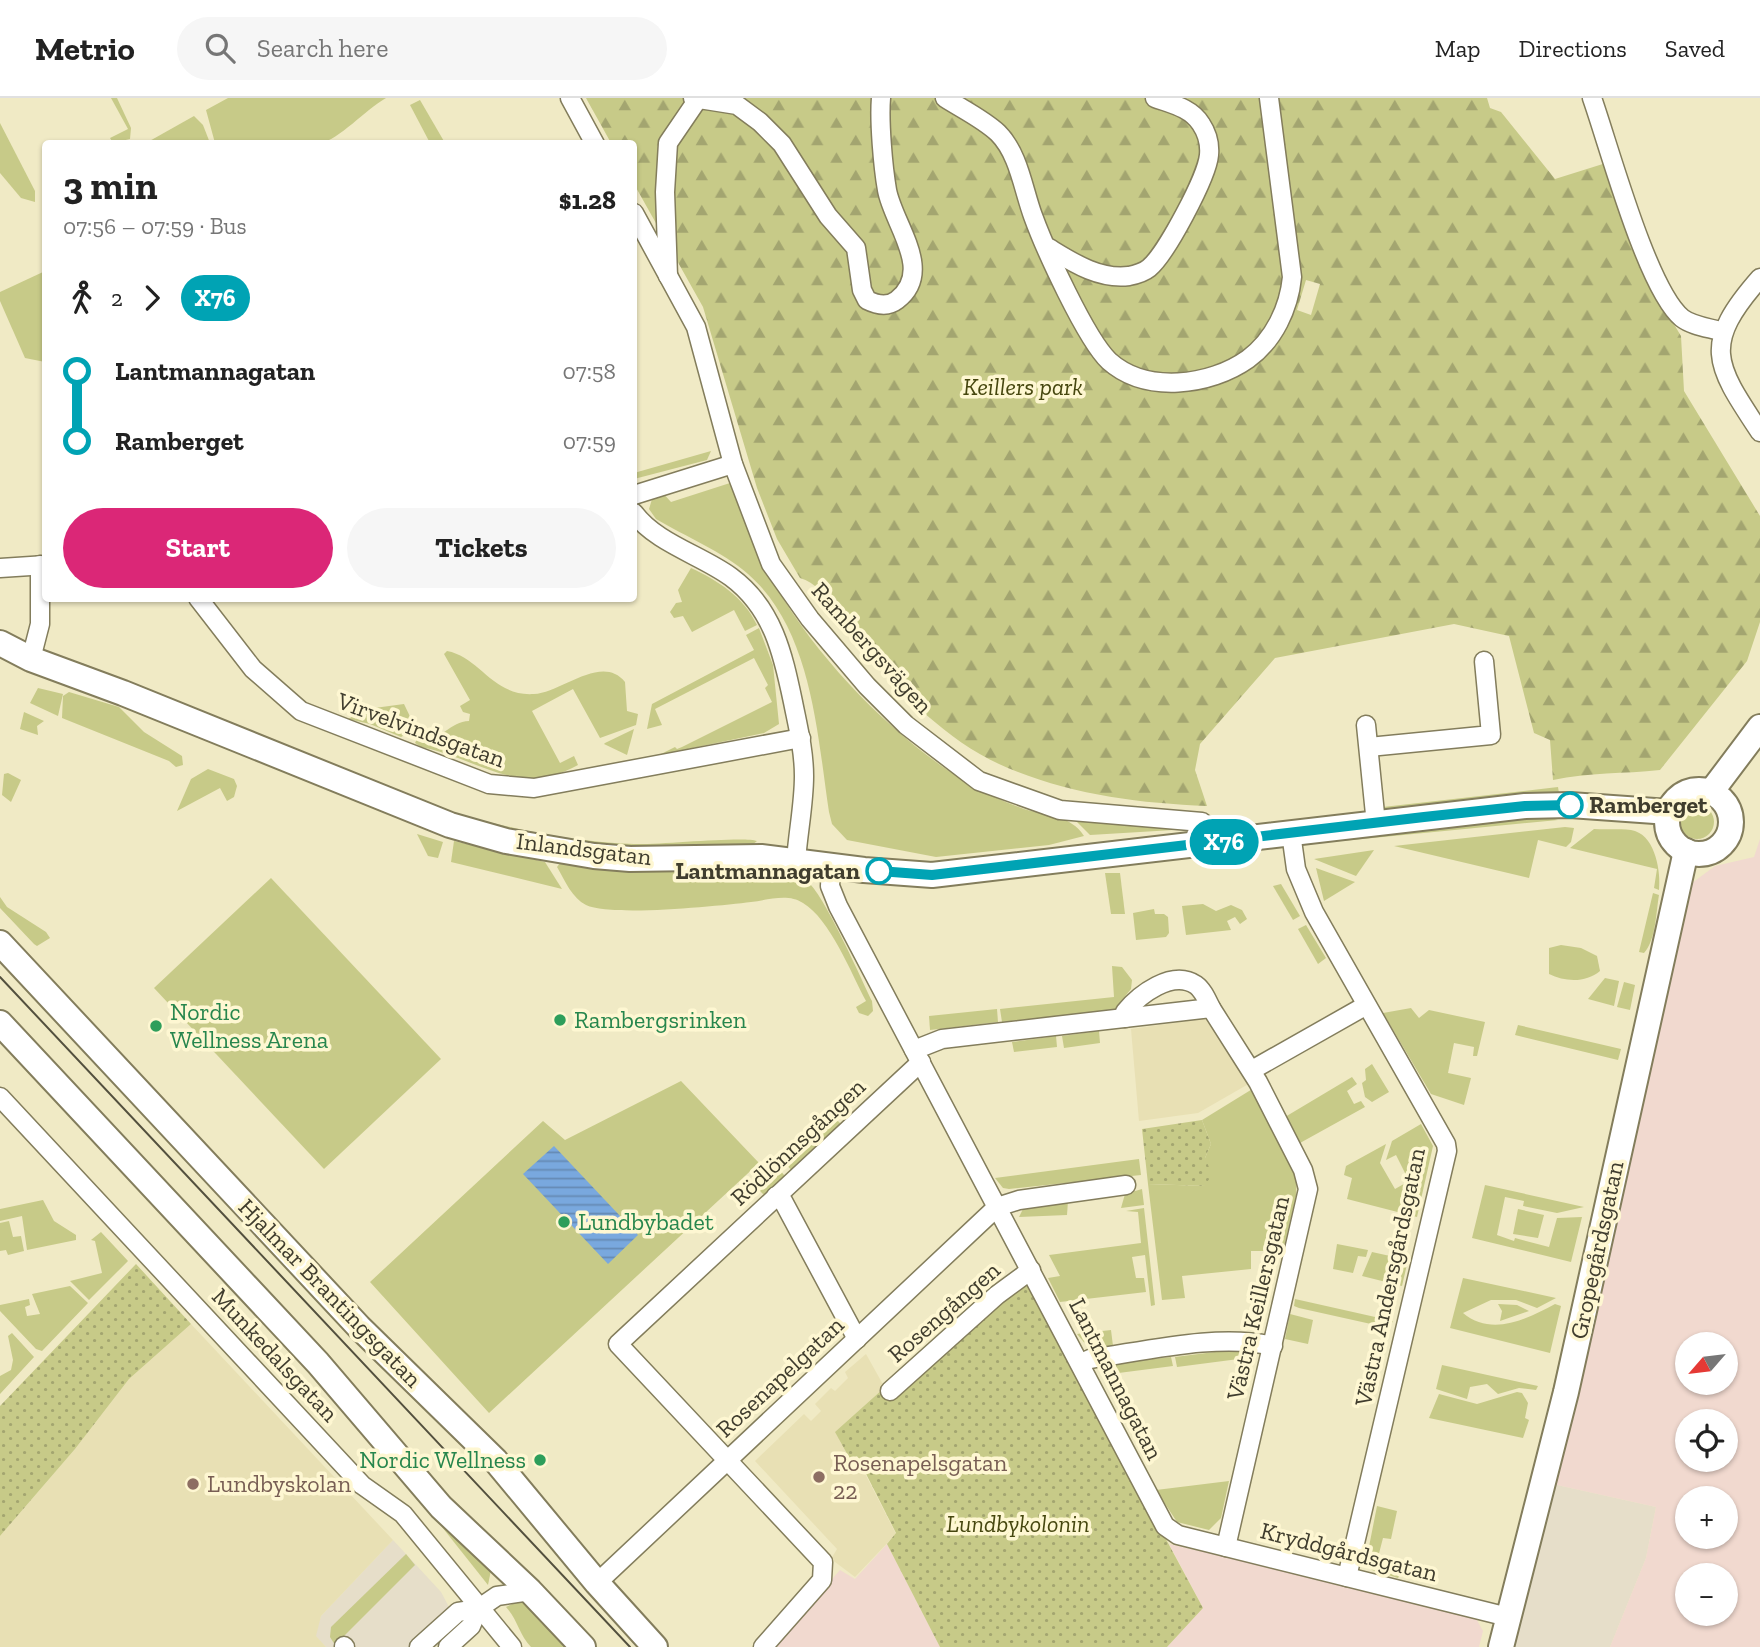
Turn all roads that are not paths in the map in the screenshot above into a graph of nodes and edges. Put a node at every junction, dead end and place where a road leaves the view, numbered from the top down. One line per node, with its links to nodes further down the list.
1 (570, 98): 8 (street)
2 (881, 98): 7 (street)
3 (945, 98): 10 (street)
4 (1155, 98): 10 (street)
5 (1269, 98): 10 (street)
6 (1592, 98): 13 (street)
7 (695, 99): 11 (street)
8 (593, 140)
9 (637, 219): 11 (street, Rambergsvägen)
10 (1049, 248)
11 (668, 276): 15 (street, Rambergsvägen)
12 (1760, 278): 13 (street)
13 (1723, 332): 14 (street)
14 (1760, 432)
15 (733, 464): 16 (street); 34 (street, Rambergsvägen)
16 (637, 494)
17 (637, 516): 28 (street)
18 (42, 565): 19 (street)
19 (0, 568)
20 (42, 585): 23 (street)
21 (201, 602): 28 (street, Virvelvindsgatan)
22 (0, 643): 23 (street, Inlandsgatan)
23 (31, 659): 24 (street, Inlandsgatan); 36 (street, Inlandsgatan)
24 (0, 661)
25 (1484, 662): 29 (street)
26 (1366, 725): 29 (street)
27 (1760, 727): 30 (street)
28 (801, 738): 36 (street)
29 (1369, 747): 32 (street)
30 (1711, 792): 31 (street); 35 (street)
31 (1669, 812): 32 (street, Inlandsgatan); 35 (street)
32 (1376, 824): 33 (street, Inlandsgatan)
33 (1291, 833): 34 (street, Inlandsgatan); 39 (street, Västra Andersgårdsgatan)
34 (1210, 844): 37 (street, Inlandsgatan)
35 (1686, 851): 63 (street, Gropegårdsgatan)
36 (796, 861): 37 (street, Inlandsgatan)
37 (831, 867): 43 (street, Lantmannagatan)
38 (0, 943): 59 (street, Hjalmar Brantingsgatan)
39 (1365, 1006): 44 (street); 58 (street, Västra Andersgårdsgatan)
40 (1211, 1008): 41 (street); 41 (street, Västra Keillersgatan); 44 (street, Västra Keillersgatan)
41 (1125, 1018): 43 (street)
42 (0, 1023): 57 (street)
43 (920, 1060): 47 (street, Rödlönnsgången); 48 (street, Lantmannagatan)
44 (1252, 1070): 51 (street, Västra Keillersgatan)
45 (0, 1097): 62 (street, Munkedalsgatan)
46 (1126, 1185): 48 (street)
47 (776, 1196): 50 (street); 54 (street, Rödlönnsgången)
48 (997, 1207): 49 (street, Lantmannagatan); 50 (street, Rosenapelgatan)
49 (1031, 1270): 52 (street, Lantmannagatan); 53 (street, Rosengången)
50 (857, 1339): 54 (street, Rosenapelgatan)
51 (1273, 1346): 52 (street); 56 (street, Västra Keillersgatan)
52 (1081, 1363): 55 (street, Lantmannagatan)
53 (890, 1391)
54 (728, 1459): 59 (street, Rosenapelgatan); 69 (street)
55 (1178, 1535): 56 (street, Kryddgårdsgatan)
56 (1226, 1547): 58 (street, Kryddgårdsgatan)
57 (493, 1556): 60 (street); 61 (street)
58 (1347, 1577): 63 (street, Kryddgårdsgatan)
59 (597, 1583): 68 (street, Hjalmar Brantingsgatan)
60 (530, 1591): 61 (street); 67 (street)
61 (497, 1596): 62 (street)
62 (478, 1609): 64 (street); 65 (street); 66 (street, Munkedalsgatan)
63 (1508, 1617): 70 (street, Gropegårdsgatan)
64 (419, 1647)
65 (448, 1647)
66 (512, 1647)
67 (583, 1647)
68 (655, 1647)
69 (763, 1647)
70 (1502, 1647)

